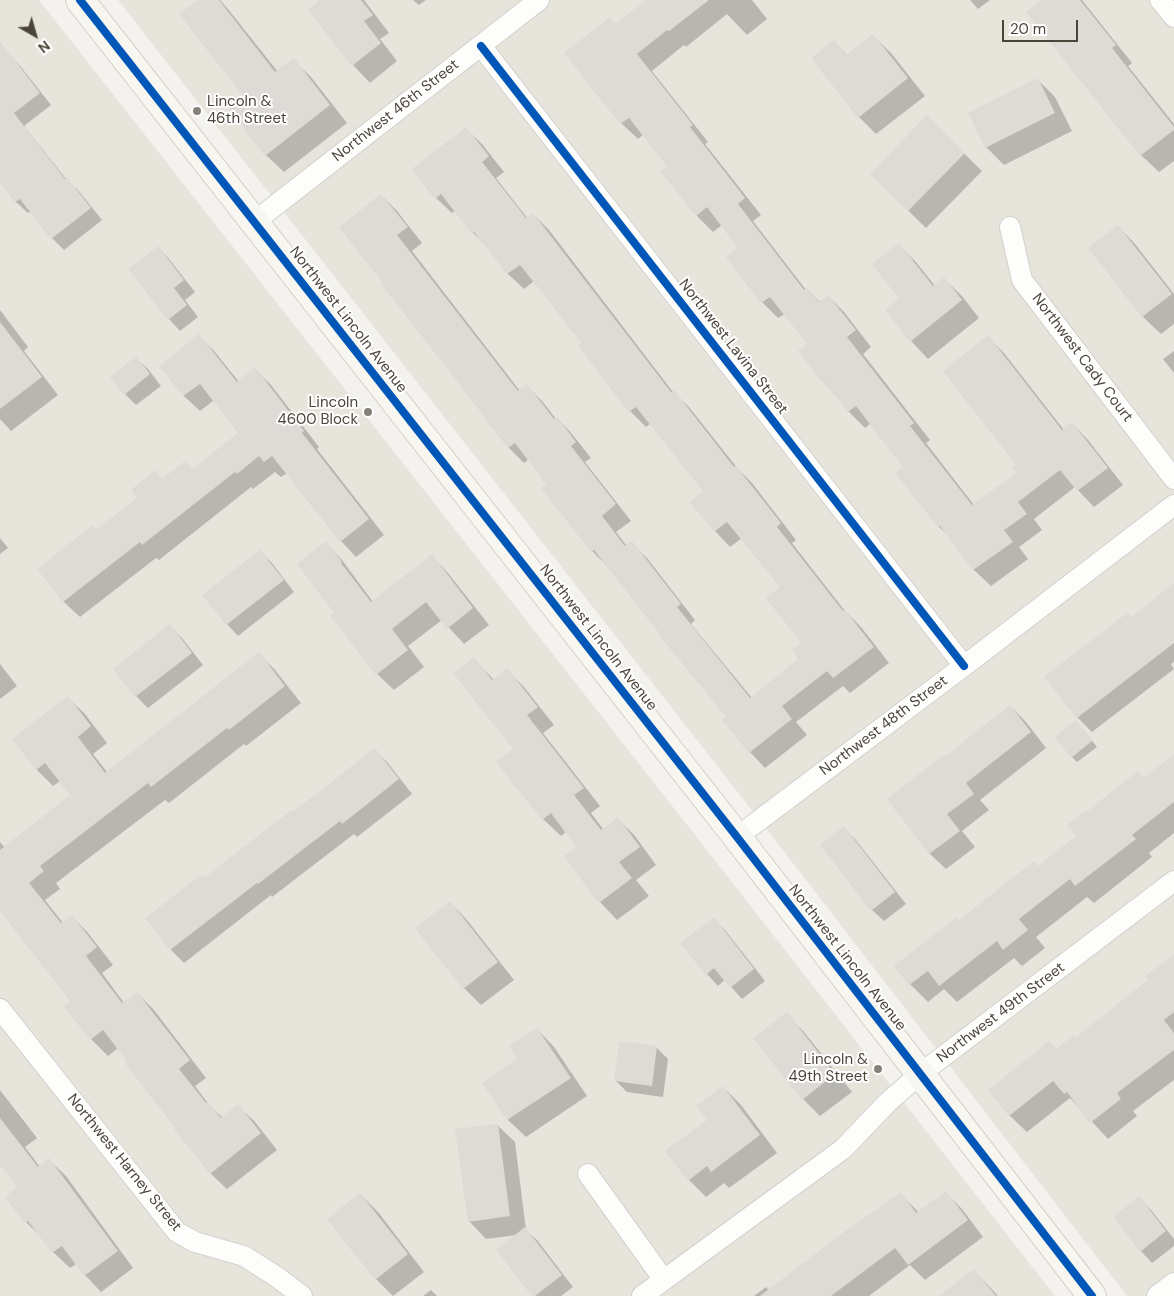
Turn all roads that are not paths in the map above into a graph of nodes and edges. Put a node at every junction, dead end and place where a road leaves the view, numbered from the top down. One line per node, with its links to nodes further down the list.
1 (80, 0): 6 (street, Northwest Lincoln Avenue)
2 (538, 0): 5 (street, Northwest 46th Street)
3 (1160, 0): 4 (street)
4 (1174, 17)
5 (481, 46): 6 (street, Northwest 46th Street); 10 (street, Northwest Lavina Street)
6 (254, 222): 11 (street, Northwest Lincoln Avenue)
7 (1010, 227): 8 (street, Northwest Cady Court)
8 (1174, 479)
9 (1174, 505): 10 (street, Northwest 48th Street)
10 (964, 666): 11 (street, Northwest 48th Street)
11 (737, 837): 14 (street, Northwest Lincoln Avenue)
12 (1174, 881): 14 (street, Northwest 49th Street)
13 (0, 1009): 18 (street, Northwest Harney Street)
14 (920, 1074): 16 (street, Northwest 49th Street); 20 (street, Northwest Lincoln Avenue)
15 (588, 1174): 16 (street)
16 (664, 1280): 19 (street, Northwest 49th Street)
17 (1174, 1283): 21 (street)
18 (302, 1296)
19 (642, 1296)
20 (1092, 1296)
21 (1157, 1296)

